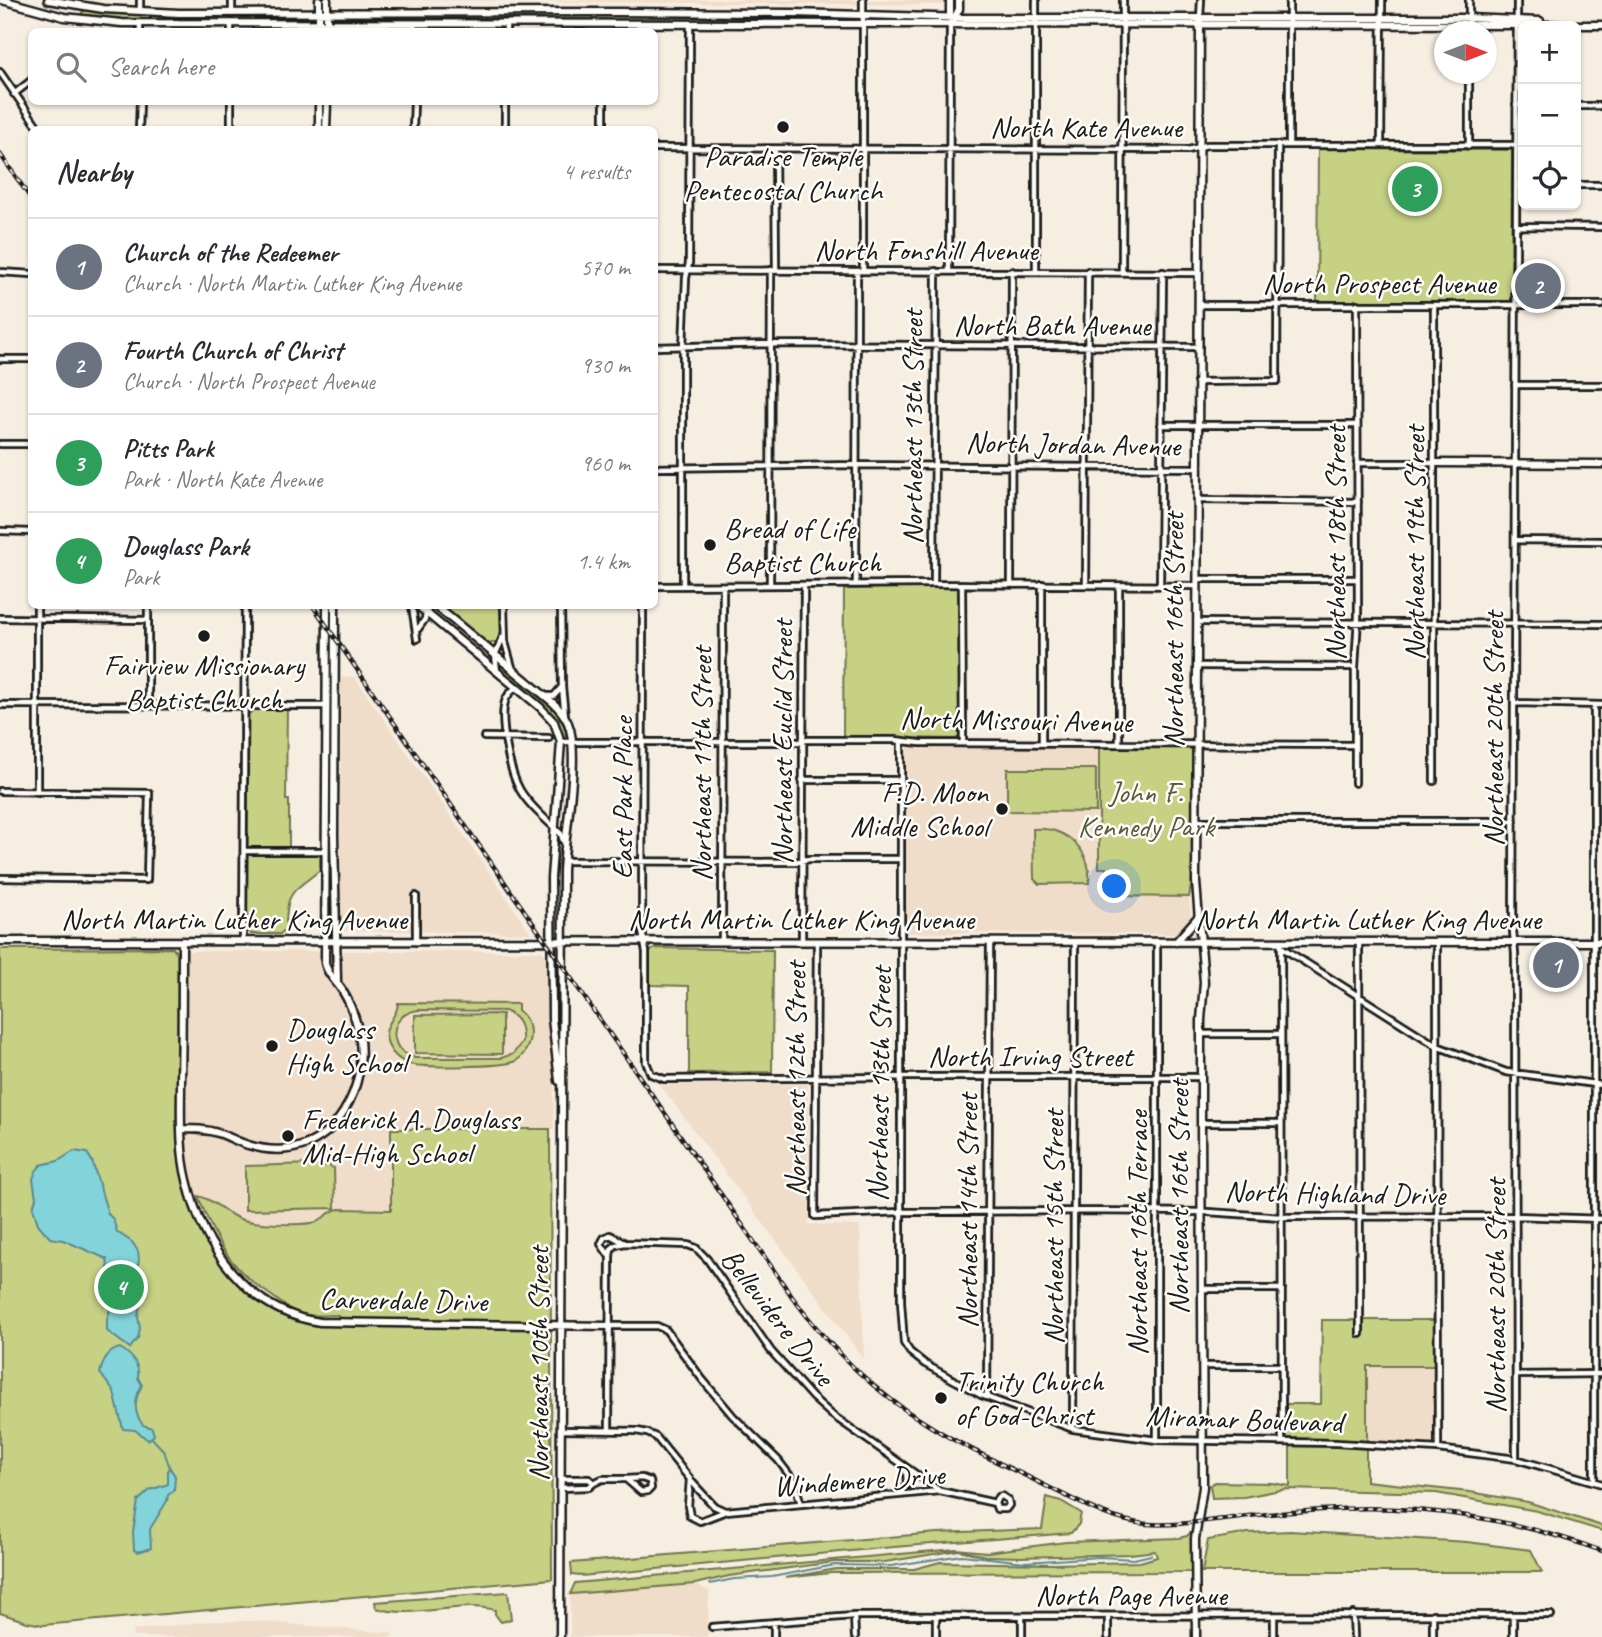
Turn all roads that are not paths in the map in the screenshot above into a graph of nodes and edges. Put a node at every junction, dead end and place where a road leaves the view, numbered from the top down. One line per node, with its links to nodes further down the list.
1 (2, 0): 29 (main road)
2 (48, 0): 17 (main road)
3 (140, 0): 17 (street)
4 (232, 0): 20 (street)
5 (319, 0): 18 (main road)
6 (327, 0): 19 (main road)
7 (863, 0): 22 (street)
8 (950, 0): 21 (main road, Northeast 13th Street)
9 (959, 0): 21 (main road, Northeast 13th Street)
10 (1036, 0): 23 (street)
11 (1123, 0): 24 (street)
12 (1201, 0): 25 (street, Northeast 16th Street)
13 (1289, 0): 26 (street)
14 (1382, 0): 27 (street)
15 (1469, 0): 28 (street)
16 (1517, 0): 34 (street, Northeast 20th Street)
17 (140, 11): 20 (main road)
18 (319, 11): 19 (main road); 20 (main road); 31 (main road)
19 (327, 12): 22 (main road); 32 (main road)
20 (232, 13)
21 (952, 19): 22 (main road); 23 (main road); 76 (street, Northeast 13th Street)
22 (863, 20): 37 (main road); 75 (street)
23 (1036, 20): 24 (main road); 77 (street)
24 (1123, 20): 25 (main road); 79 (street)
25 (1200, 21): 26 (main road); 72 (main road, Northeast 16th Street)
26 (1289, 21): 27 (main road); 68 (street)
27 (1382, 21): 33 (main road); 69 (street)
28 (1469, 21)
29 (140, 23): 30 (main road); 38 (street)
30 (231, 23): 31 (main road); 39 (street)
31 (319, 23): 32 (main road); 40 (main road)
32 (327, 23): 41 (main road); 42 (main road)
33 (1434, 23)
34 (1517, 23): 35 (main road); 36 (main road); 56 (street, Northeast 20th Street)
35 (1602, 23)
36 (1497, 24)
37 (690, 25): 44 (main road); 74 (street)
38 (140, 28)
39 (231, 28)
40 (319, 28)
41 (327, 28)
42 (414, 28): 43 (main road)
43 (506, 28): 44 (main road)
44 (604, 28)
45 (0, 72): 48 (street)
46 (28, 83): 48 (street)
47 (1469, 84): 71 (street)
48 (14, 93): 59 (street)
49 (140, 105): 60 (street)
50 (231, 105): 61 (street)
51 (319, 105): 62 (main road)
52 (327, 105): 63 (main road)
53 (414, 105): 64 (street)
54 (505, 105): 65 (street)
55 (604, 105): 66 (street)
56 (1516, 105): 70 (street, Northeast 20th Street)
57 (1581, 106): 58 (street)
58 (1602, 106)
59 (37, 126)
60 (139, 126)
61 (231, 126)
62 (319, 126)
63 (326, 126)
64 (413, 126)
65 (505, 126)
66 (604, 126)
67 (1278, 145): 68 (street, North Kate Avenue); 72 (street, North Kate Avenue); 99 (street)
68 (1289, 145): 69 (street, North Kate Avenue)
69 (1381, 145): 71 (street, North Kate Avenue)
70 (1517, 145): 71 (street, North Kate Avenue); 80 (street, Northeast 20th Street)
71 (1469, 146)
72 (1198, 147): 79 (street, North Kate Avenue); 97 (main road, Northeast 16th Street)
73 (658, 148): 74 (street, North Kate Avenue)
74 (689, 148): 78 (street, North Kate Avenue); 86 (street)
75 (863, 148): 76 (street, North Kate Avenue); 78 (street, North Kate Avenue); 88 (street)
76 (949, 148): 77 (street, North Kate Avenue); 90 (street, Northeast 13th Street)
77 (1036, 148): 79 (street, North Kate Avenue); 92 (street)
78 (775, 149): 87 (street, Northeast Euclid Street)
79 (1123, 149): 95 (street)
80 (1516, 185): 83 (street, Northeast 20th Street)
81 (1581, 185): 82 (street)
82 (1602, 185)
83 (1516, 226): 84 (street); 102 (street, Northeast 20th Street)
84 (1602, 227)
85 (658, 270): 86 (street, North Fonshill Avenue)
86 (687, 270): 87 (street, North Fonshill Avenue); 111 (street)
87 (774, 270): 88 (street, North Fonshill Avenue); 105 (street, Northeast Euclid Street)
88 (860, 271): 89 (street, North Fonshill Avenue); 106 (street)
89 (936, 271): 90 (street, North Fonshill Avenue); 107 (street, Northeast 13th Street)
90 (949, 271): 91 (street, North Fonshill Avenue)
91 (1012, 271): 92 (street, North Fonshill Avenue); 108 (street)
92 (1036, 271): 93 (street, North Fonshill Avenue)
93 (1088, 271): 95 (street, North Fonshill Avenue); 109 (street)
94 (0, 272): 98 (street)
95 (1122, 272): 96 (street, North Fonshill Avenue)
96 (1163, 272): 97 (street, North Fonshill Avenue); 112 (street)
97 (1198, 273): 100 (main road, Northeast 16th Street)
98 (28, 274)
99 (1277, 303): 100 (street, North Prospect Avenue); 101 (street, North Prospect Avenue); 116 (street)
100 (1198, 304): 113 (main road, Northeast 16th Street)
101 (1357, 304): 103 (street, North Prospect Avenue); 121 (street, Northeast 18th Street)
102 (1516, 304): 103 (street, North Prospect Avenue); 104 (street, North Prospect Avenue); 117 (street, Northeast 20th Street)
103 (1434, 305): 125 (street, Northeast 19th Street)
104 (1602, 305)
105 (771, 344): 106 (street, North Bath Avenue); 111 (street, North Bath Avenue); 128 (street, Northeast Euclid Street)
106 (857, 345): 107 (street, North Bath Avenue); 129 (street)
107 (935, 345): 108 (street, North Bath Avenue); 130 (street, Northeast 13th Street)
108 (1012, 346): 109 (street, North Bath Avenue); 135 (street)
109 (1088, 346): 112 (street, North Bath Avenue); 131 (street)
110 (658, 347): 111 (street, North Bath Avenue)
111 (683, 347): 134 (street)
112 (1162, 347): 113 (street, North Bath Avenue); 119 (street)
113 (1197, 347): 116 (main road, Northeast 16th Street)
114 (0, 359): 115 (street)
115 (28, 359)
116 (1197, 382): 120 (main road, Northeast 16th Street)
117 (1515, 385): 118 (street); 126 (street, Northeast 20th Street)
118 (1602, 386)
119 (1161, 425): 120 (street); 132 (street)
120 (1197, 425): 121 (street); 136 (main road, Northeast 16th Street)
121 (1356, 425): 124 (street, Northeast 18th Street)
122 (0, 444): 123 (street)
123 (28, 444)
124 (1357, 463): 125 (street); 138 (street, Northeast 18th Street)
125 (1436, 463): 126 (main road); 174 (street, Northeast 19th Street)
126 (1515, 464): 127 (main road); 141 (street, Northeast 20th Street)
127 (1602, 464)
128 (771, 465): 129 (street, North Jordan Avenue); 134 (street, North Jordan Avenue); 149 (street, Northeast Euclid Street)
129 (857, 465): 130 (street, North Jordan Avenue); 151 (street)
130 (935, 465): 135 (street, North Jordan Avenue); 145 (street, Northeast 13th Street)
131 (1087, 466): 132 (street, North Jordan Avenue); 135 (street, North Jordan Avenue); 152 (street)
132 (1161, 467): 136 (street, North Jordan Avenue); 157 (street)
133 (658, 468): 134 (street, North Jordan Avenue)
134 (682, 468): 154 (street)
135 (1011, 468): 147 (street)
136 (1196, 468): 137 (main road, Northeast 16th Street)
137 (1196, 500): 138 (street, North Jordan Avenue); 144 (main road, Northeast 16th Street)
138 (1358, 502): 143 (street, Northeast 18th Street)
139 (0, 531): 140 (street)
140 (28, 532)
141 (1515, 540): 142 (street); 175 (street, Northeast 20th Street)
142 (1602, 541)
143 (1358, 579): 144 (street); 173 (street, Northeast 18th Street)
144 (1196, 582): 157 (street); 172 (main road, Northeast 16th Street)
145 (934, 584): 146 (street); 151 (street)
146 (962, 584): 147 (street); 204 (street)
147 (1011, 584): 148 (street)
148 (1042, 584): 152 (street); 205 (street)
149 (770, 585): 150 (street); 155 (street)
150 (804, 585): 151 (street); 198 (street, Northeast Euclid Street)
151 (856, 585)
152 (1086, 585): 156 (street)
153 (658, 586): 154 (street)
154 (683, 586): 155 (street)
155 (723, 586): 203 (street, Northeast 11th Street)
156 (1119, 586): 157 (street); 206 (street)
157 (1160, 586)
158 (37, 609): 170 (street)
159 (148, 609): 171 (street)
160 (244, 609): 192 (street)
161 (327, 609): 193 (main road)
162 (335, 609): 233 (main road)
163 (412, 609): 164 (street)
164 (426, 609): 182 (main road)
165 (440, 609): 178 (main road)
166 (504, 609): 177 (street)
167 (561, 609): 184 (street)
168 (643, 609): 202 (street, East Park Place)
169 (0, 618): 170 (street)
170 (37, 618): 171 (street); 188 (street)
171 (148, 620): 189 (street)
172 (1196, 622): 173 (street); 179 (main road, Northeast 16th Street)
173 (1357, 623): 174 (street); 180 (street, Northeast 18th Street)
174 (1435, 623): 175 (street); 211 (street, Northeast 19th Street)
175 (1514, 623): 176 (street); 186 (street, Northeast 20th Street)
176 (1602, 624)
177 (504, 633): 178 (street); 181 (street)
178 (495, 654): 181 (main road); 182 (street)
179 (1196, 666): 180 (street); 207 (main road, Northeast 16th Street)
180 (1355, 667): 208 (street, Northeast 18th Street)
181 (512, 668): 185 (main road)
182 (497, 671): 183 (main road)
183 (516, 687): 196 (street); 200 (main road, Northeast 10th Street)
184 (562, 687): 185 (street); 194 (street)
185 (546, 696): 194 (main road)
186 (1515, 703): 190 (street); 216 (street, Northeast 20th Street)
187 (0, 705): 188 (street)
188 (37, 705): 189 (street); 214 (street)
189 (148, 705): 192 (street)
190 (1594, 705): 191 (street); 250 (street)
191 (1602, 705)
192 (244, 706): 193 (street); 219 (street)
193 (327, 706): 220 (main road)
194 (565, 717): 201 (main road, Northeast 10th Street)
195 (484, 737): 196 (street)
196 (505, 738): 197 (street); 217 (street)
197 (550, 738)
198 (802, 741): 199 (street, North Missouri Avenue); 203 (street, North Missouri Avenue); 209 (street, Northeast Euclid Street)
199 (901, 741): 204 (street, North Missouri Avenue); 210 (street, Northeast 13th Street)
200 (561, 742): 201 (street, North Missouri Avenue); 217 (main road, Northeast 10th Street)
201 (572, 742): 202 (street, North Missouri Avenue); 218 (main road, Northeast 10th Street)
202 (643, 742): 203 (street, North Missouri Avenue); 224 (street, East Park Place)
203 (722, 742): 225 (street, Northeast 11th Street)
204 (963, 743): 205 (street, North Missouri Avenue)
205 (1042, 743): 206 (street, North Missouri Avenue)
206 (1119, 743): 207 (street, North Missouri Avenue)
207 (1196, 743): 208 (street, North Missouri Avenue); 215 (main road, Northeast 16th Street)
208 (1355, 745): 212 (street, Northeast 18th Street)
209 (802, 780): 210 (street); 223 (street, Northeast Euclid Street)
210 (901, 780): 221 (street, Northeast 13th Street)
211 (1434, 781)
212 (1355, 783)
213 (0, 791): 214 (street)
214 (37, 792): 226 (street)
215 (1196, 821): 216 (street); 228 (main road, Northeast 16th Street)
216 (1514, 821): 249 (street, Northeast 20th Street)
217 (555, 828): 218 (street); 235 (main road, Northeast 10th Street)
218 (564, 850): 222 (main road, Northeast 10th Street)
219 (244, 851): 220 (street); 231 (street)
220 (326, 851): 232 (main road)
221 (900, 859): 223 (street); 241 (street, Northeast 13th Street)
222 (564, 861): 224 (street); 236 (main road, Northeast 10th Street)
223 (802, 861): 225 (street); 239 (street, Northeast Euclid Street)
224 (642, 862): 225 (street); 237 (street, East Park Place)
225 (723, 862): 238 (street, Northeast 11th Street)
226 (0, 878)
227 (416, 896): 234 (street)
228 (1198, 917): 245 (main road); 246 (main road, Northeast 16th Street)
229 (0, 941): 230 (main road, North Martin Luther King Avenue)
230 (182, 941): 231 (main road, North Martin Luther King Avenue); 271 (main road, Carverdale Drive)
231 (243, 941): 232 (main road, North Martin Luther King Avenue)
232 (326, 942): 233 (main road, North Martin Luther King Avenue); 253 (main road)
233 (335, 942): 234 (main road, North Martin Luther King Avenue); 253 (main road)
234 (416, 942): 235 (main road, North Martin Luther King Avenue)
235 (551, 942): 236 (main road, North Martin Luther King Avenue); 268 (main road, Northeast 10th Street)
236 (563, 942): 237 (main road, North Martin Luther King Avenue); 268 (main road, Northeast 10th Street)
237 (644, 942): 238 (main road, North Martin Luther King Avenue); 258 (street, East Park Place)
238 (722, 942): 239 (main road, North Martin Luther King Avenue)
239 (802, 942): 240 (main road, North Martin Luther King Avenue)
240 (817, 942): 241 (main road, North Martin Luther King Avenue); 260 (street, Northeast 12th Street)
241 (901, 942): 242 (main road, North Martin Luther King Avenue); 261 (street, Northeast 13th Street)
242 (990, 942): 243 (main road, North Martin Luther King Avenue); 262 (street, Northeast 14th Street)
243 (1074, 942): 244 (main road, North Martin Luther King Avenue); 263 (street, Northeast 15th Street)
244 (1157, 942): 245 (main road, North Martin Luther King Avenue); 264 (street, Northeast 16th Terrace)
245 (1177, 942): 246 (main road, North Martin Luther King Avenue)
246 (1200, 942): 252 (main road, North Martin Luther King Avenue); 255 (main road, Northeast 16th Street)
247 (1359, 942): 248 (main road, North Martin Luther King Avenue); 252 (main road, North Martin Luther King Avenue); 254 (street)
248 (1437, 942): 249 (main road, North Martin Luther King Avenue); 257 (street)
249 (1514, 942): 250 (main road, North Martin Luther King Avenue); 259 (street, Northeast 20th Street)
250 (1593, 942): 251 (main road, North Martin Luther King Avenue); 266 (street)
251 (1602, 942)
252 (1281, 944): 254 (street); 256 (street)
253 (337, 983): 271 (main road)
254 (1360, 998): 257 (street); 279 (street)
255 (1201, 1034): 256 (street); 265 (main road, Northeast 16th Street)
256 (1281, 1034): 270 (street)
257 (1437, 1046): 259 (street); 280 (street)
258 (651, 1074): 260 (street, North Irving Street)
259 (1516, 1074): 266 (street); 281 (street, Northeast 20th Street)
260 (816, 1077): 261 (street, North Irving Street); 277 (street, Northeast 12th Street)
261 (902, 1077): 262 (street, North Irving Street); 274 (street, Northeast 13th Street)
262 (989, 1077): 263 (street, North Irving Street); 272 (street, Northeast 14th Street)
263 (1074, 1077): 264 (street, North Irving Street); 273 (street, Northeast 15th Street)
264 (1157, 1077): 265 (street, North Irving Street); 275 (street, Northeast 16th Terrace)
265 (1201, 1077): 269 (main road, Northeast 16th Street)
266 (1594, 1084): 267 (street); 282 (street)
267 (1602, 1085)
268 (561, 1091): 288 (main road, Northeast 10th Street)
269 (1200, 1123): 270 (street); 276 (main road, Northeast 16th Street)
270 (1281, 1123): 278 (street)
271 (181, 1129): 288 (main road, Carverdale Drive)
272 (988, 1211): 273 (street, North Highland Drive); 274 (street, North Highland Drive); 297 (street, Northeast 14th Street)
273 (1074, 1211): 275 (street, North Highland Drive); 298 (street, Northeast 15th Street)
274 (900, 1212): 277 (street, North Highland Drive); 291 (street, Northeast 13th Street)
275 (1158, 1212): 276 (street, North Highland Drive); 302 (street, Northeast 16th Terrace)
276 (1201, 1212): 278 (street, North Highland Drive); 286 (main road, Northeast 16th Street)
277 (815, 1216)
278 (1282, 1216): 279 (street, North Highland Drive); 287 (street)
279 (1360, 1216): 280 (street, North Highland Drive); 290 (street)
280 (1439, 1216): 281 (street, North Highland Drive); 304 (street)
281 (1515, 1216): 282 (street, North Highland Drive); 296 (street, Northeast 20th Street)
282 (1593, 1219): 283 (street, North Highland Drive); 294 (street)
283 (1602, 1219)
284 (625, 1243): 285 (street); 285 (street, Bellevidere Drive); 306 (street, Bellevidere Drive)
285 (610, 1257): 289 (street)
286 (1201, 1289): 287 (street); 292 (main road, Northeast 16th Street)
287 (1282, 1289): 293 (street)
288 (561, 1325): 289 (main road, Carverdale Drive); 299 (main road, Northeast 10th Street)
289 (610, 1326): 300 (street); 317 (street, Carverdale Drive)
290 (1360, 1334)
291 (904, 1343): 297 (street, Miramar Boulevard)
292 (1201, 1366): 293 (street); 301 (main road, Northeast 16th Street)
293 (1282, 1366): 303 (street)
294 (1593, 1374): 295 (street); 296 (street); 310 (street)
295 (1602, 1374)
296 (1516, 1375): 305 (street, Northeast 20th Street)
297 (987, 1397): 298 (street, Miramar Boulevard)
298 (1073, 1429): 302 (street, Miramar Boulevard)
299 (561, 1430): 300 (street); 307 (main road, Northeast 10th Street)
300 (609, 1431): 309 (street)
301 (1203, 1439): 302 (street, Miramar Boulevard); 303 (street, Miramar Boulevard); 326 (main road, Northeast 16th Street)
302 (1157, 1440)
303 (1282, 1441): 304 (street, Miramar Boulevard)
304 (1438, 1449): 305 (street, Miramar Boulevard)
305 (1516, 1459): 310 (street, Miramar Boulevard)
306 (906, 1467): 314 (street, Bellevidere Drive); 315 (street)
307 (561, 1479): 311 (street); 313 (main road, Northeast 10th Street)
308 (626, 1479): 308 (street); 311 (street)
309 (690, 1479): 318 (street); 318 (street, Windemere Drive)
310 (1594, 1480): 312 (street, Miramar Boulevard)
311 (594, 1483): 313 (street)
312 (1602, 1484)
313 (561, 1488): 331 (main road, Northeast 10th Street)
314 (940, 1491): 315 (street, Windemere Drive); 316 (street, Windemere Drive)
315 (899, 1495): 317 (street, Windemere Drive)
316 (995, 1503)
317 (801, 1504): 318 (street, Windemere Drive)
318 (726, 1511)
319 (1353, 1614): 320 (street, North Page Avenue); 327 (street, North Page Avenue); 339 (street)
320 (1433, 1614): 321 (street, North Page Avenue); 340 (street)
321 (1513, 1615): 322 (street, North Page Avenue); 341 (street)
322 (1551, 1615)
323 (855, 1616): 324 (street, North Page Avenue); 329 (street, North Page Avenue); 333 (street)
324 (936, 1616): 328 (street, North Page Avenue); 334 (street)
325 (1108, 1616): 326 (street, North Page Avenue); 328 (street, North Page Avenue); 336 (street)
326 (1196, 1616): 327 (street, North Page Avenue); 337 (main road, Northeast 16th Street)
327 (1274, 1616): 338 (street)
328 (1022, 1617): 335 (street)
329 (774, 1622): 330 (street, North Page Avenue); 332 (street)
330 (712, 1627)
331 (560, 1637)
332 (774, 1637)
333 (855, 1637)
334 (936, 1637)
335 (1022, 1637)
336 (1108, 1637)
337 (1196, 1637)
338 (1274, 1637)
339 (1354, 1637)
340 (1433, 1637)
341 (1513, 1637)

